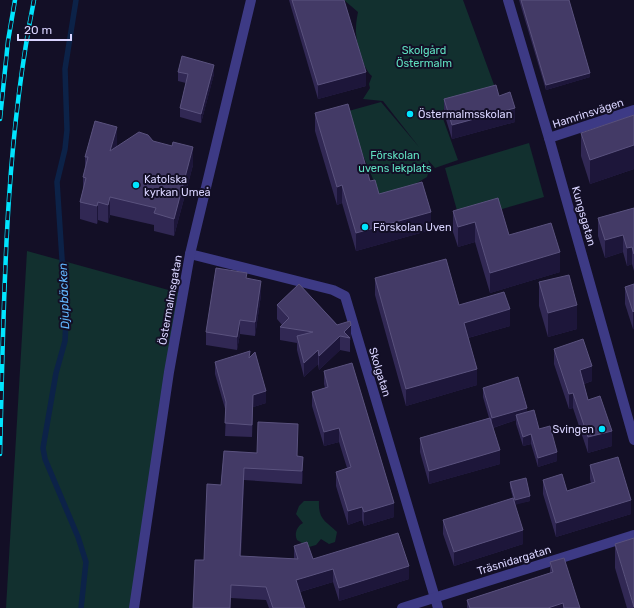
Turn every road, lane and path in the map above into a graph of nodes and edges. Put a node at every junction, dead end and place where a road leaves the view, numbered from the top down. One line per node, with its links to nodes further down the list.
1 (251, 0): 5 (street, Östermalmsgatan)
2 (508, 0): 4 (street, Kungsgatan)
3 (634, 110): 4 (street, Hamrinsvägen)
4 (549, 138): 6 (street, Kungsgatan)
5 (190, 254): 8 (street, Skolgatan); 9 (street, Östermalmsgatan)
6 (634, 440)
7 (634, 535): 8 (street, Träsnidargatan)
8 (435, 597): 10 (street, Träsnidargatan); 11 (street, Skolgatan)
9 (134, 608)
10 (402, 608)
11 (438, 608)

